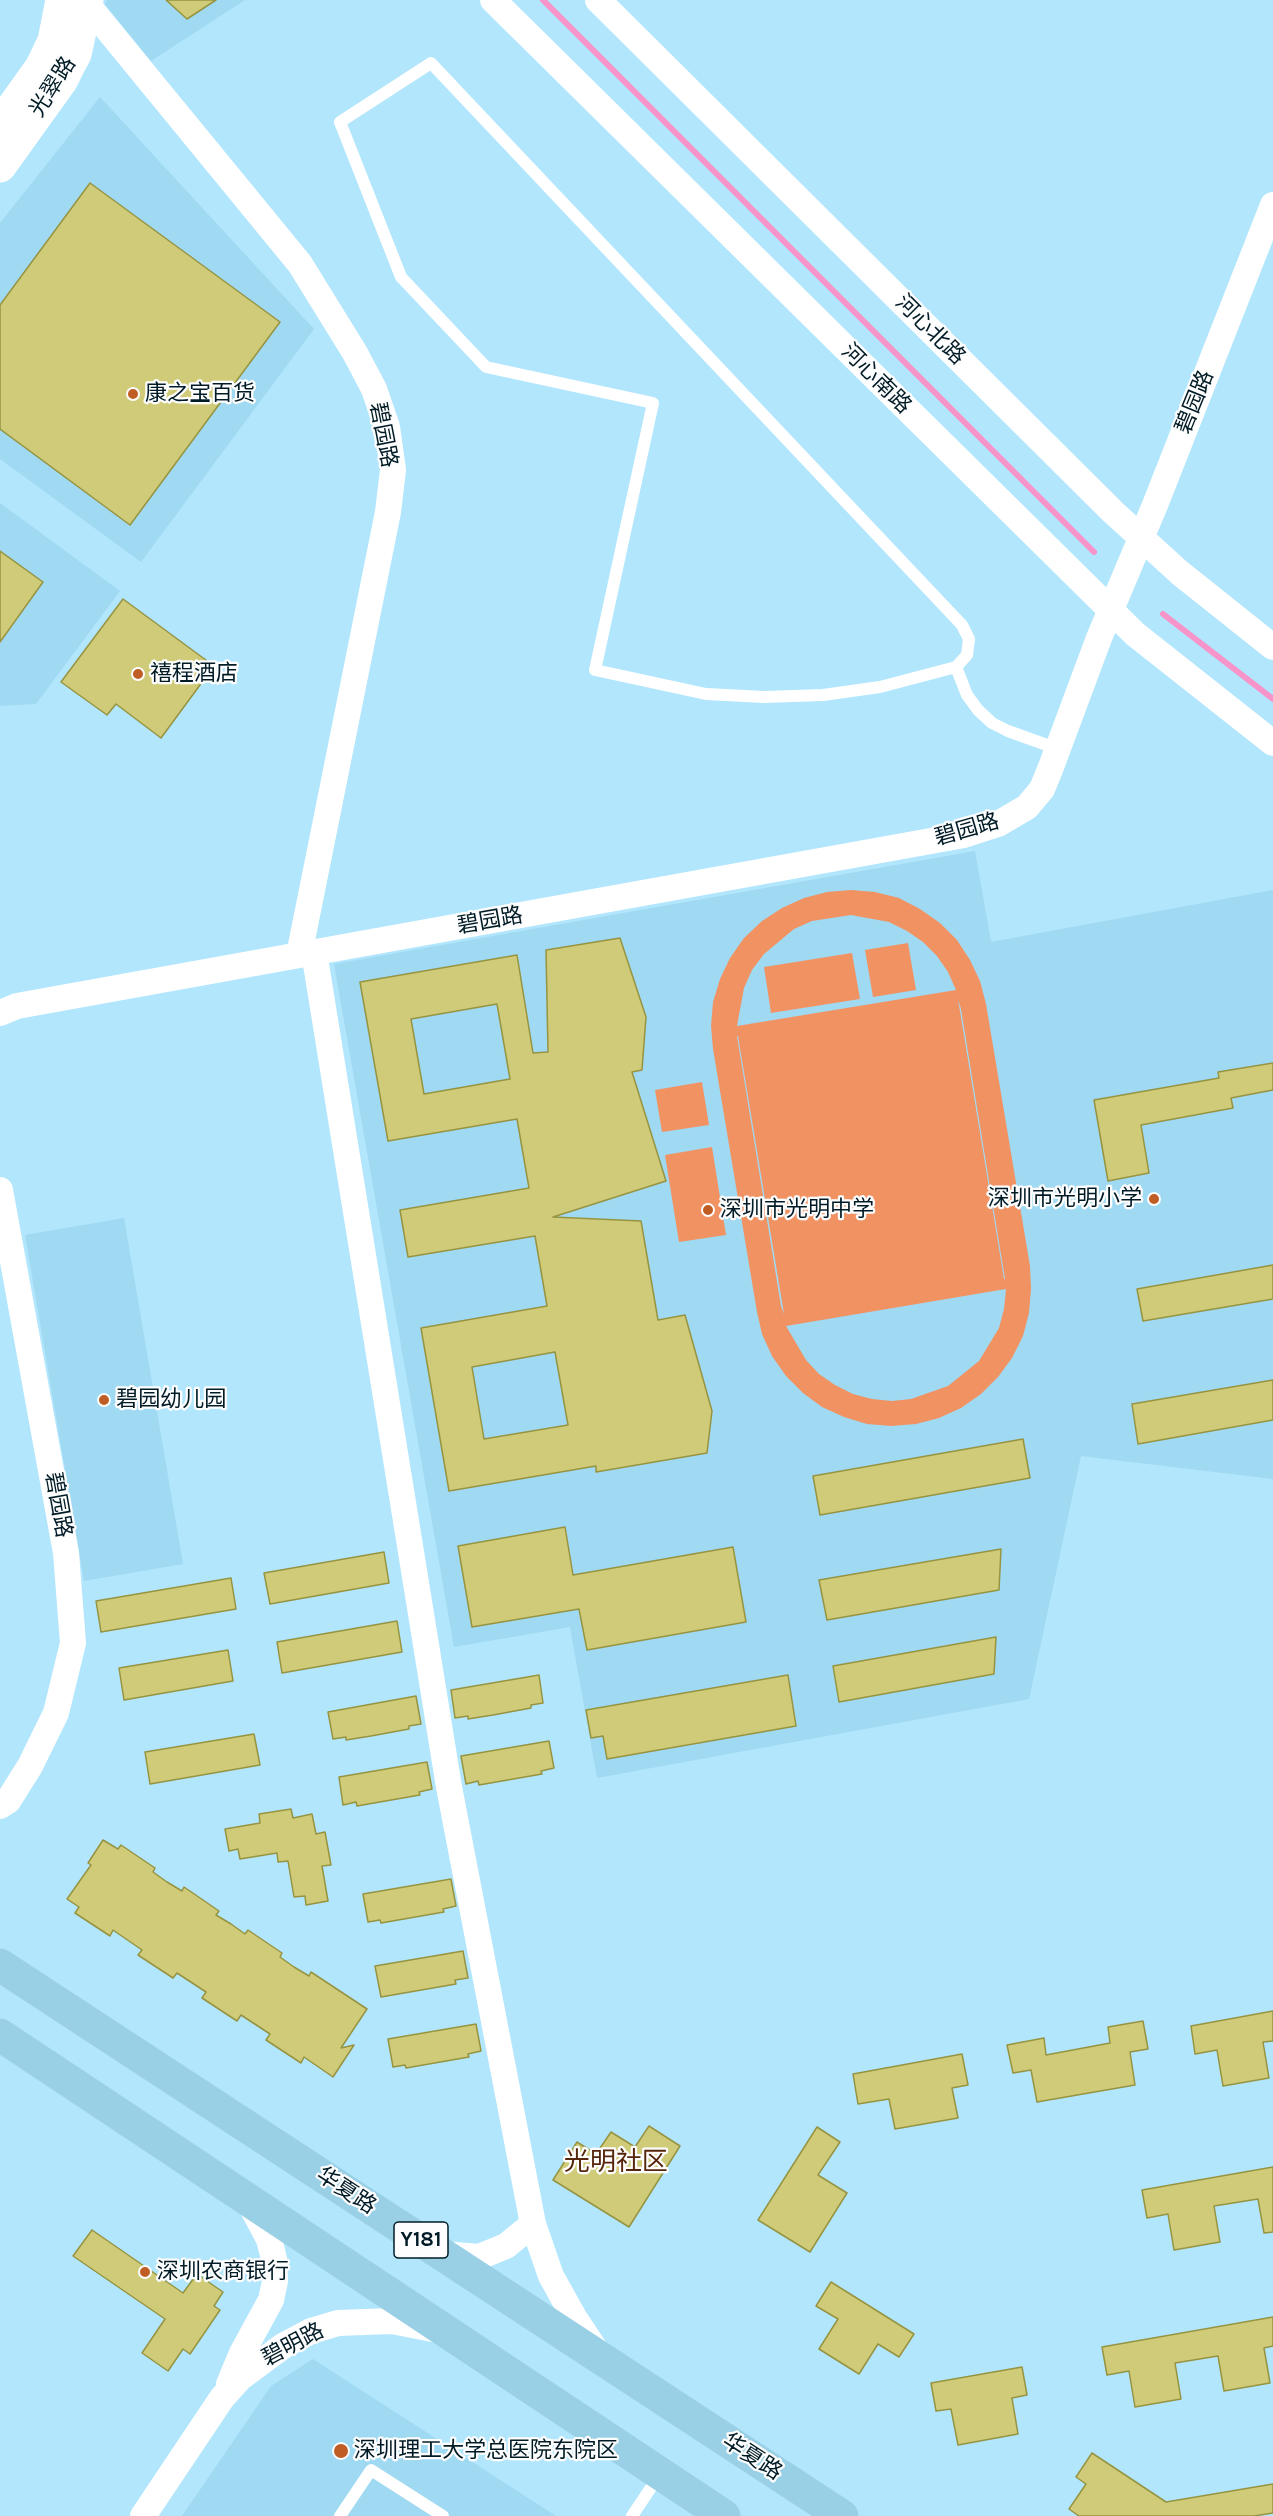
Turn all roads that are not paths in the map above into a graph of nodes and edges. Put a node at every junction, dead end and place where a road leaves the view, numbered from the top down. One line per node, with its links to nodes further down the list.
1 (493, 0): 8 (street, 河心南路)
2 (598, 0): 7 (street, 河心北路)
3 (78, 1): 4 (street, 光翠路); 5 (street, 光翠路); 13 (street, 碧园路)
4 (0, 124)
5 (0, 166)
6 (1273, 205): 7 (street, 碧园路)
7 (1141, 537): 8 (street, 碧园路); 9 (street, 河心北路)
8 (1110, 610): 11 (street, 河心南路); 12 (street, 碧园路)
9 (1273, 647)
10 (956, 667): 10 (lane); 12 (lane)
11 (1273, 743)
12 (1058, 749): 13 (street, 碧园路)
13 (307, 954): 14 (street, 碧园路); 20 (street)
14 (0, 1013)
15 (0, 1190): 16 (street, 碧园路)
16 (0, 1806)
17 (0, 1965): 21 (main road, 华夏路 / Y181)
18 (5, 2040): 19 (main road, Y181)
19 (246, 2198): 22 (main road, Y181); 24 (street, 碧明路)
20 (533, 2224): 21 (street); 23 (street)
21 (441, 2254): 23 (main road, 华夏路 / Y181)
22 (447, 2332): 24 (street, 碧明路); 25 (main road, Y181)
23 (602, 2359): 31 (main road, 华夏路 / Y181)
24 (222, 2398): 26 (street, 碧明路)
25 (660, 2474): 29 (lane); 30 (main road, Y181)
26 (143, 2516)
27 (340, 2516): 28 (lane)
28 (443, 2516)
29 (632, 2516)
30 (724, 2516)
31 (842, 2516)

